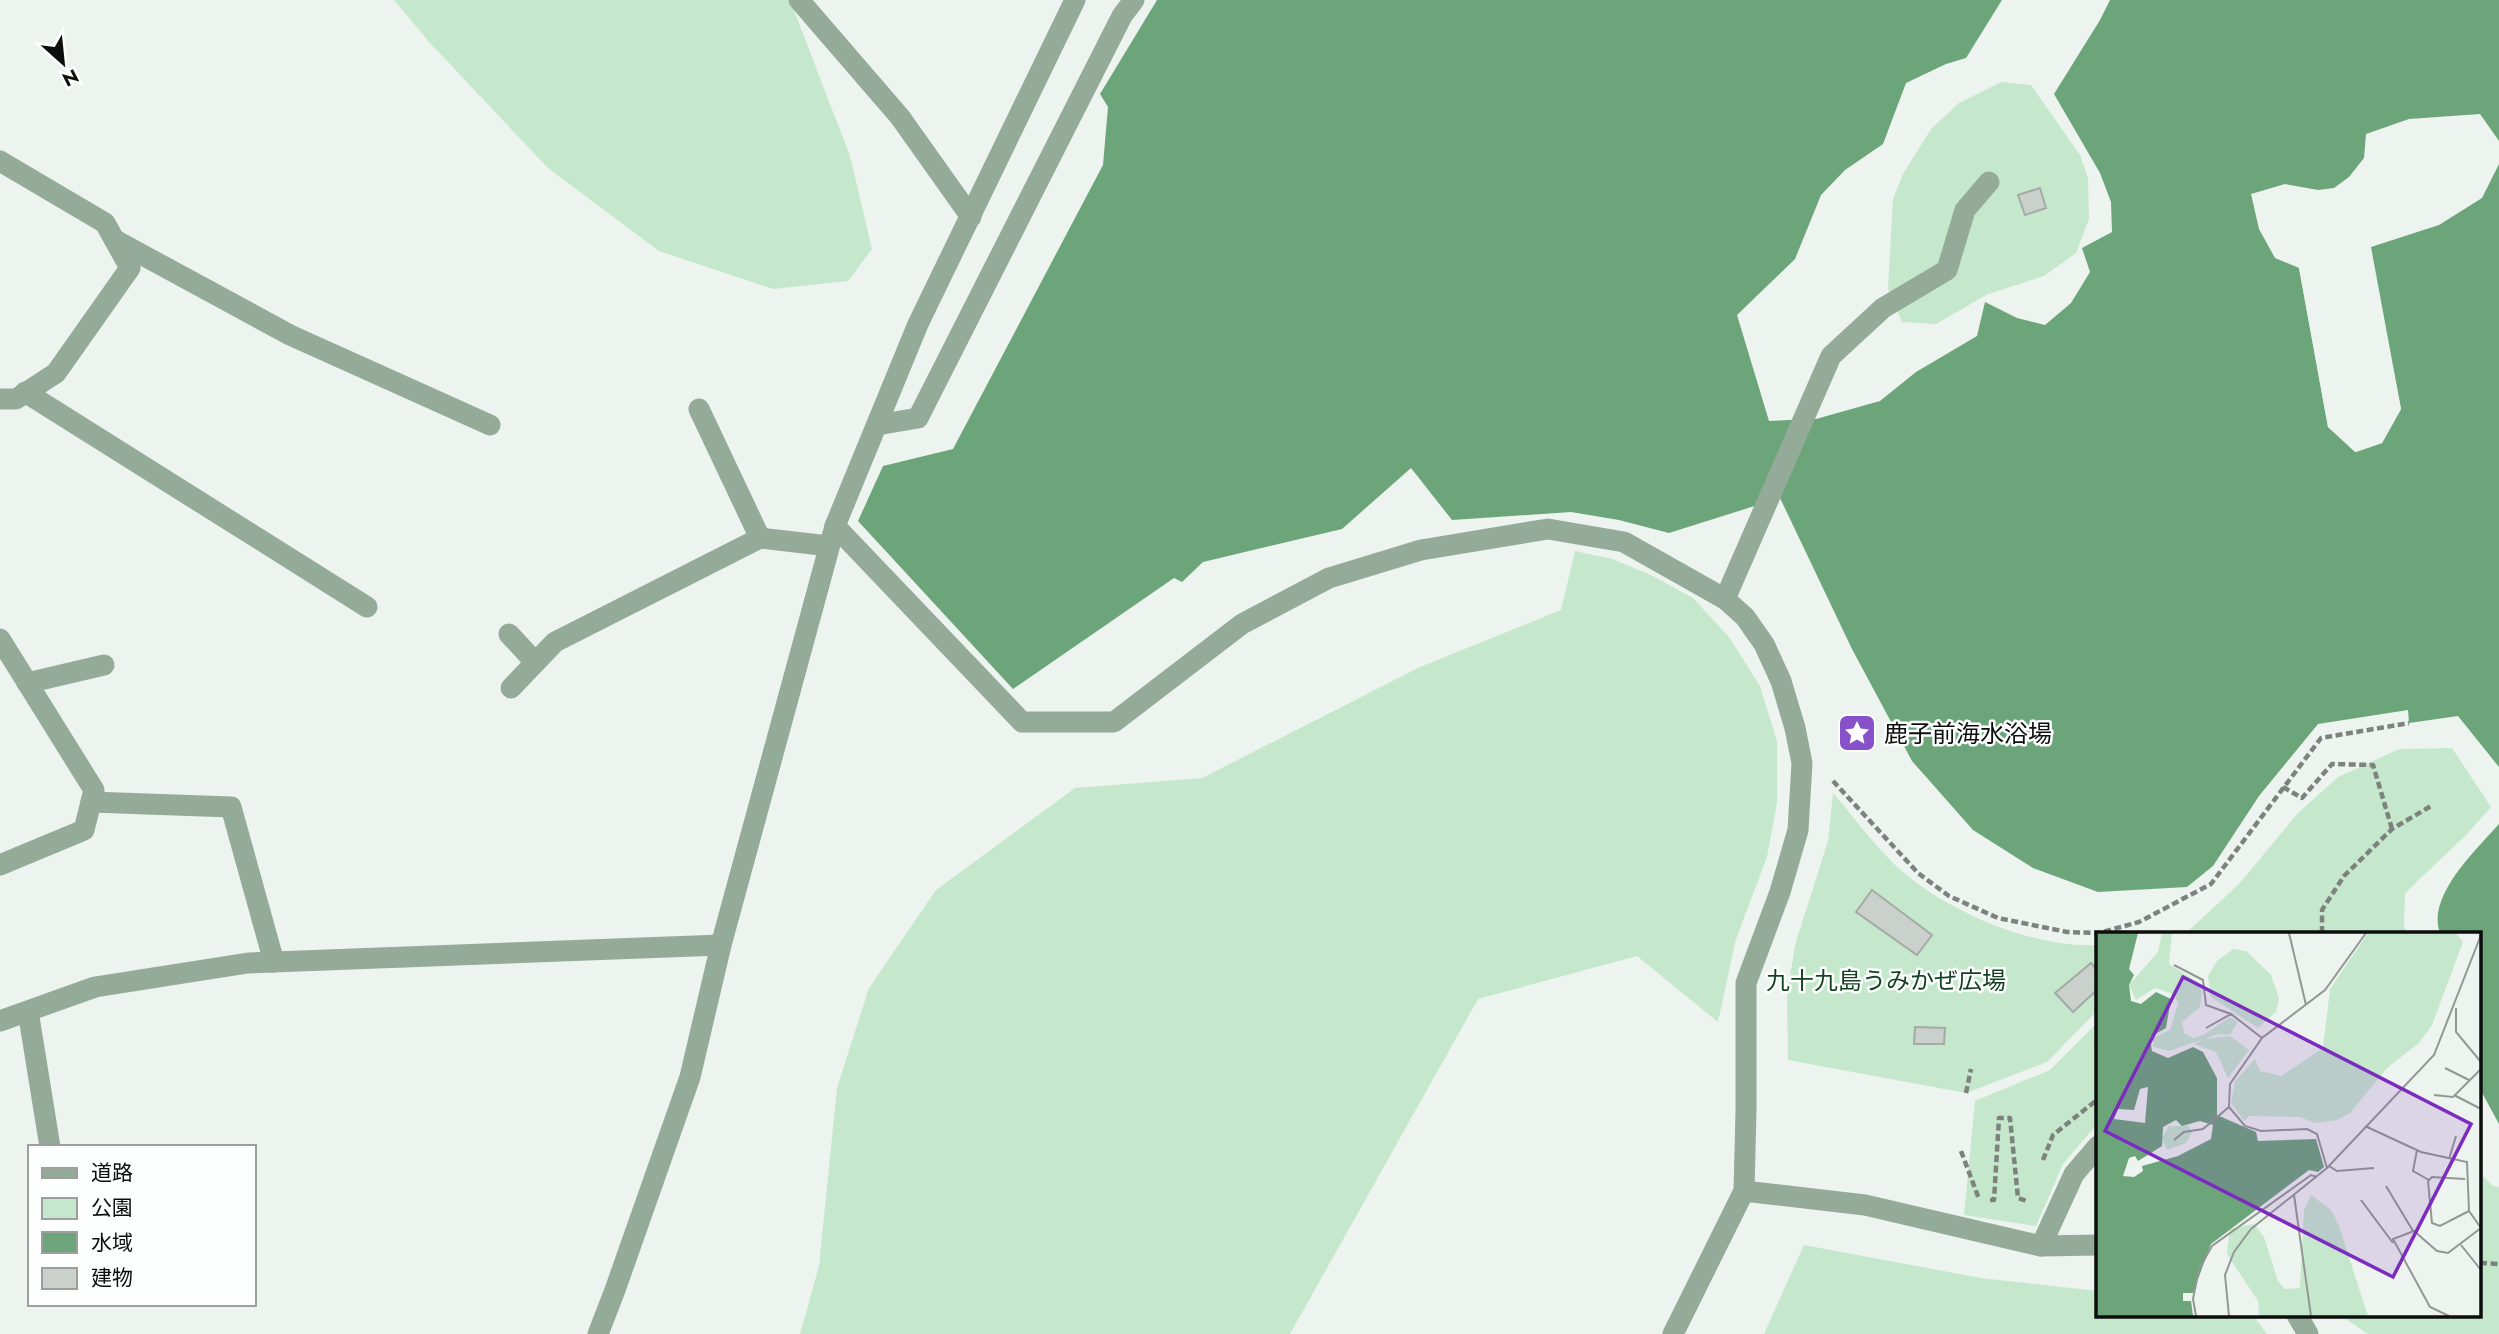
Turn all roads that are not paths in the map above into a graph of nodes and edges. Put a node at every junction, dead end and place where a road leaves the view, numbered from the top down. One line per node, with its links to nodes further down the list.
1 (799, 0): 6 (street)
2 (1074, 0): 6 (street)
3 (1134, 0): 12 (street)
4 (0, 161): 7 (street)
5 (1989, 182): 15 (street)
6 (971, 217): 12 (street)
7 (115, 240): 8 (street); 11 (street)
8 (25, 392): 9 (street); 16 (street)
9 (0, 399)
10 (699, 409): 14 (street)
11 (490, 425)
12 (877, 425): 13 (street)
13 (832, 536): 14 (street); 15 (street); 25 (street)
14 (760, 538): 19 (street)
15 (1725, 599): 31 (street)
16 (368, 607)
17 (509, 634): 19 (street)
18 (0, 639): 21 (street)
19 (536, 662): 22 (street)
20 (104, 664): 21 (street)
21 (27, 683): 23 (street)
22 (511, 688)
23 (91, 802): 24 (street); 26 (street)
24 (0, 865)
25 (721, 945): 26 (street); 35 (street)
26 (274, 962): 27 (street)
27 (28, 1011): 28 (street); 29 (street)
28 (0, 1021)
29 (50, 1145)
30 (2096, 1148): 33 (street)
31 (1744, 1191): 33 (street); 36 (street)
32 (2096, 1245): 33 (street)
33 (2041, 1246)
34 (2298, 1316): 37 (street)
35 (597, 1334)
36 (1673, 1334)
37 (2308, 1334)

